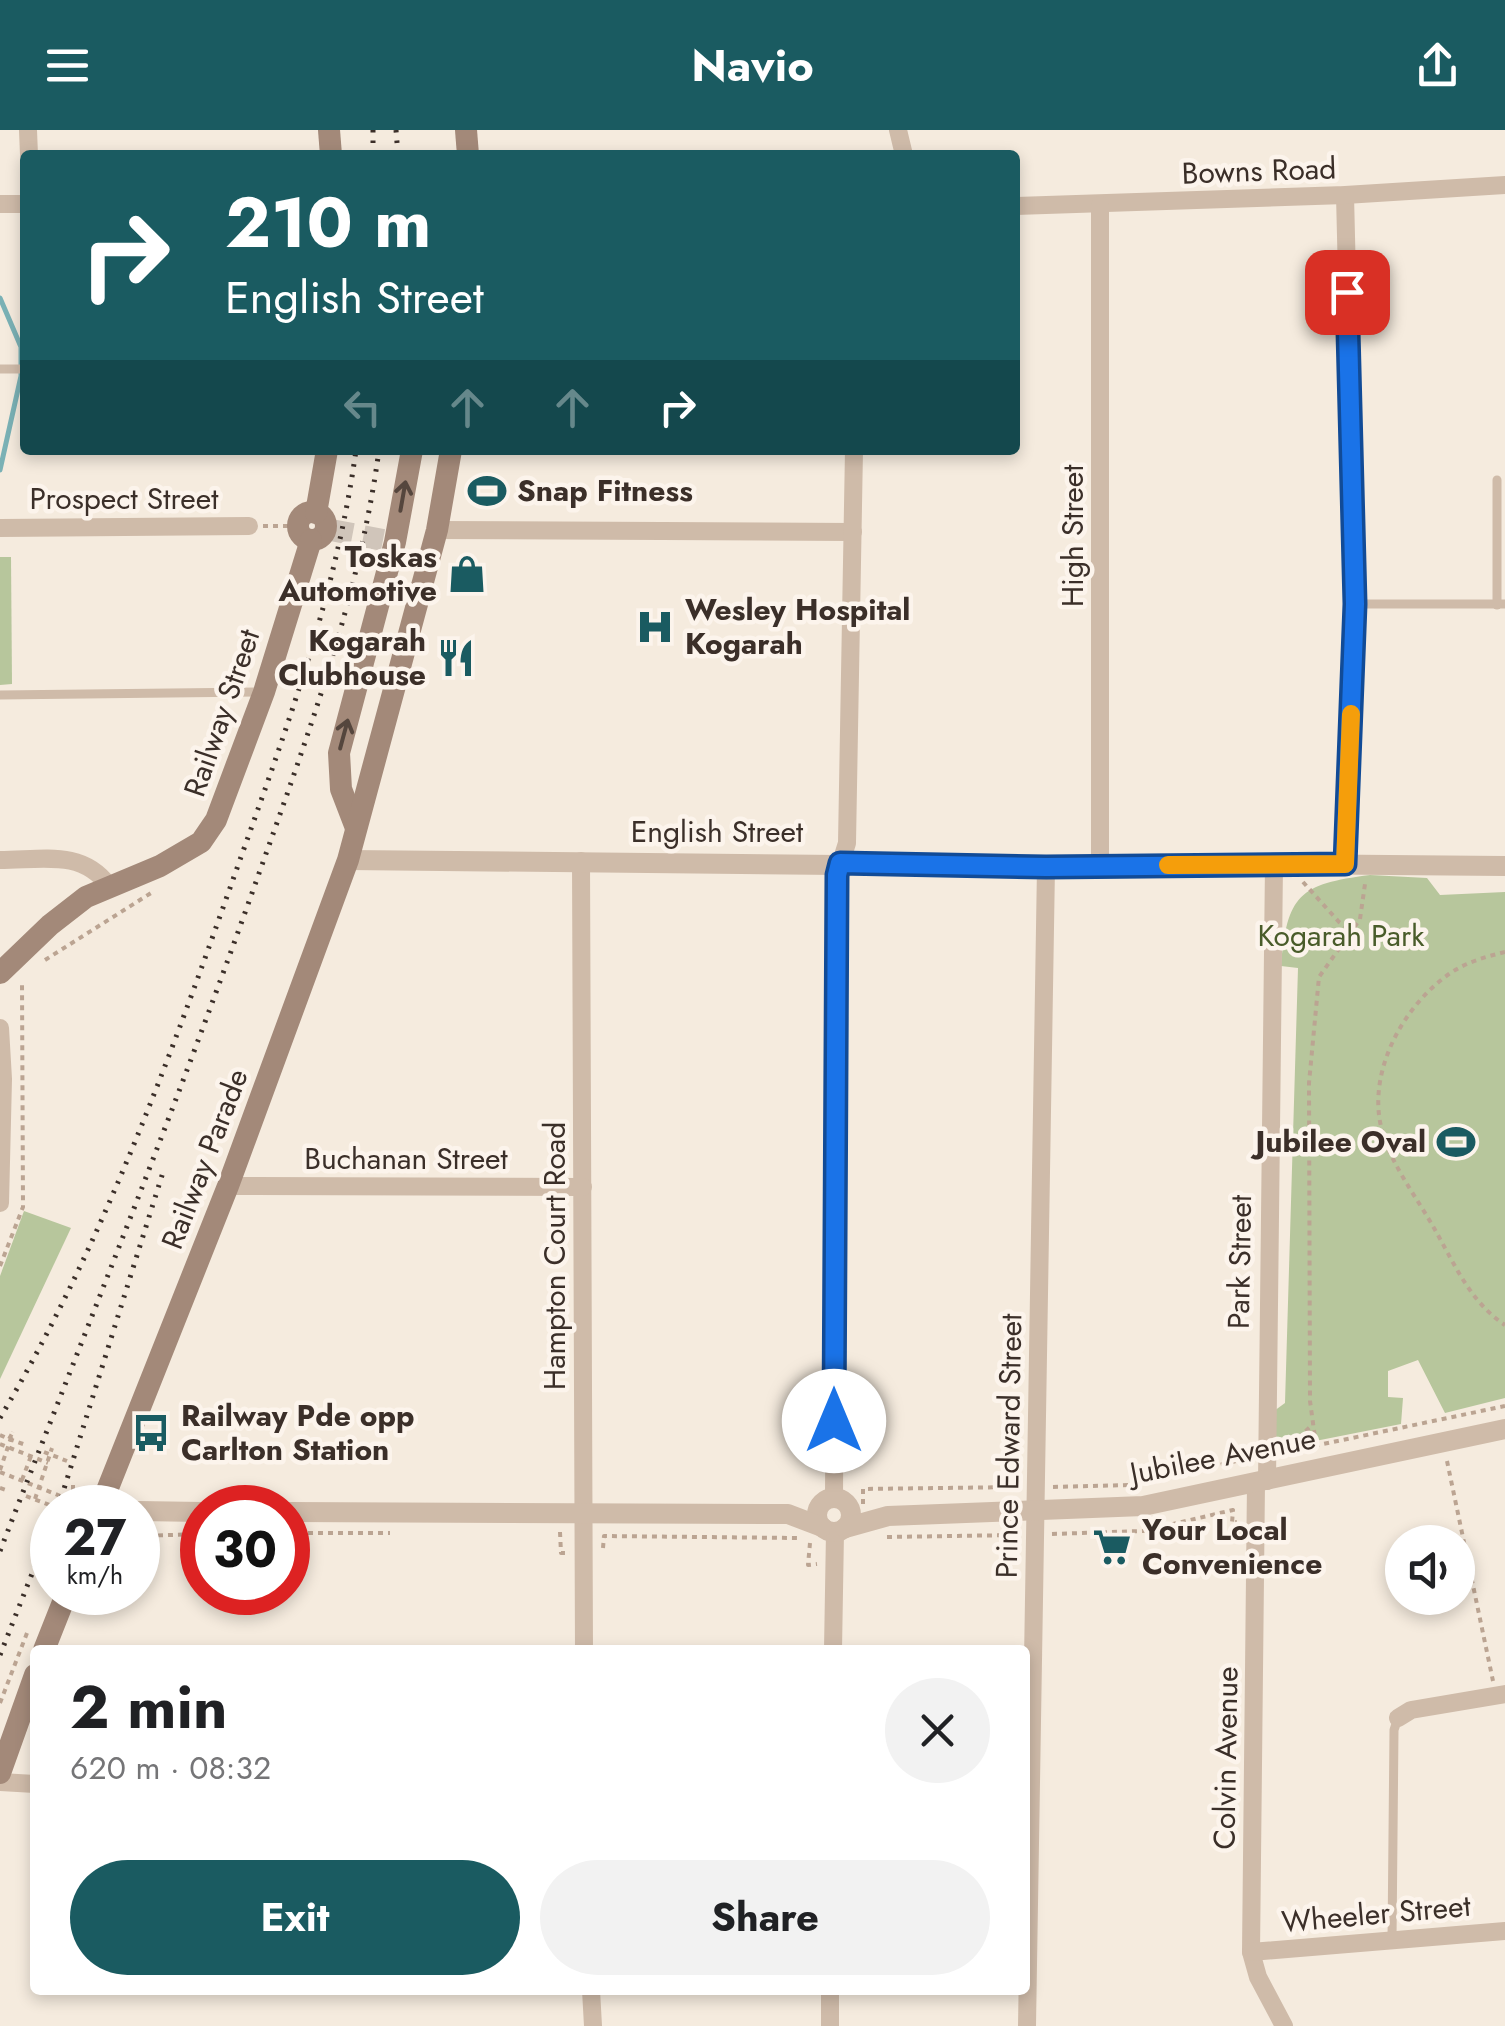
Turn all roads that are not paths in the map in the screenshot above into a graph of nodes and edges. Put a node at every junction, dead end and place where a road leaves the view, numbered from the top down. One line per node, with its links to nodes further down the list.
1 (1505, 185): 2 (street, Bowns Road)
2 (1344, 196): 3 (street, Bowns Road); 14 (street)
3 (1100, 205): 4 (street, Bowns Road); 27 (street, High Street)
4 (1020, 206)
5 (326, 455): 16 (main road, Railway Street)
6 (411, 455): 18 (main road, one-way to 6)
7 (450, 455): 12 (main road, Railway Parade)
8 (854, 455): 13 (street)
9 (1497, 480): 15 (lane)
10 (248, 526): 11 (street, Prospect Street)
11 (0, 528)
12 (437, 530): 13 (street); 18 (main road, Railway Parade)
13 (852, 532): 22 (street)
14 (1355, 604): 15 (lane); 24 (street)
15 (1501, 604)
16 (264, 692): 17 (lane); 28 (main road, Railway Street)
17 (0, 694)
18 (356, 828): 20 (main road, Railway Parade)
19 (0, 860): 28 (street)
20 (348, 860): 21 (street, English Street); 32 (main road, Railway Parade)
21 (581, 861): 22 (street, English Street); 33 (street, Hampton Court Road)
22 (840, 863): 26 (street, English Street); 38 (street)
23 (1280, 864): 24 (street, English Street); 27 (street, English Street); 36 (street, Park Street)
24 (1355, 864): 25 (street, English Street)
25 (1505, 866)
26 (1046, 867): 27 (street, English Street); 39 (street, Prince Edward Street)
27 (1100, 867)
28 (110, 886): 29 (main road, Railway Street)
29 (0, 974): 30 (main road)
30 (0, 993)
31 (0, 1028): 34 (street)
32 (228, 1186): 33 (street, Buchanan Street); 37 (main road, Railway Parade)
33 (583, 1187): 41 (street, Hampton Court Road)
34 (0, 1203)
35 (1505, 1429): 36 (street, Jubilee Avenue)
36 (1262, 1482): 39 (street, Jubilee Avenue); 58 (street, Colvin Avenue)
37 (106, 1485)
38 (834, 1503): 42 (street); 43 (street, Jubilee Avenue); 44 (street); 44 (street)
39 (1036, 1510): 43 (street, Jubilee Avenue); 55 (street, Prince Edward Street)
40 (310, 1512): 41 (street)
41 (584, 1513): 42 (street); 47 (street, Hampton Court Road)
42 (788, 1514): 44 (street)
43 (888, 1516): 44 (street, Jubilee Avenue)
44 (834, 1529): 48 (street)
45 (58, 1615): 46 (main road)
46 (46, 1645)
47 (584, 1645)
48 (833, 1645)
49 (30, 1689): 52 (main road)
50 (1501, 1695): 51 (street)
51 (1398, 1718): 57 (lane)
52 (0, 1774)
53 (0, 1782): 54 (street)
54 (30, 1784)
55 (1030, 1842)
56 (1505, 1931): 57 (street, Wheeler Street)
57 (1392, 1940): 58 (street, Wheeler Street)
58 (1251, 1952): 65 (street, Colvin Avenue)
59 (591, 1995): 62 (street)
60 (830, 1995): 63 (street)
61 (1028, 1995): 64 (street, Prince Edward Street)
62 (592, 2026)
63 (830, 2026)
64 (1027, 2026)
65 (1284, 2026)

